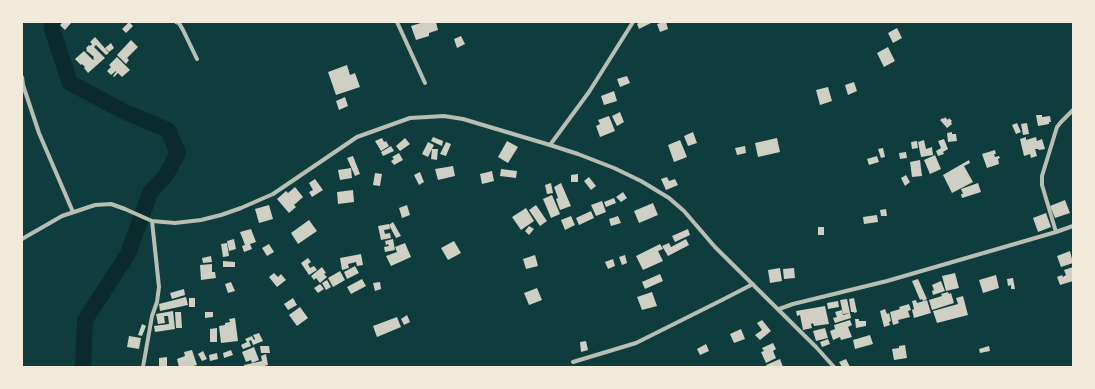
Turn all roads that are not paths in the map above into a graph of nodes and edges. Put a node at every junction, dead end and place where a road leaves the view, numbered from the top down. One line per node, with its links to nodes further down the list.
1 (176, 22): 4 (street)
2 (397, 22): 6 (street)
3 (633, 22): 8 (street)
4 (198, 59)
5 (22, 76): 9 (street)
6 (425, 83)
7 (1073, 110): 12 (street)
8 (550, 144): 10 (street); 14 (street)
9 (73, 212): 10 (street); 13 (street)
10 (152, 221): 17 (street)
11 (1073, 226): 12 (street)
12 (1056, 232): 15 (street)
13 (22, 239)
14 (753, 284): 15 (street); 16 (street)
15 (779, 309): 18 (street)
16 (573, 362)
17 (143, 367)
18 (834, 367)

